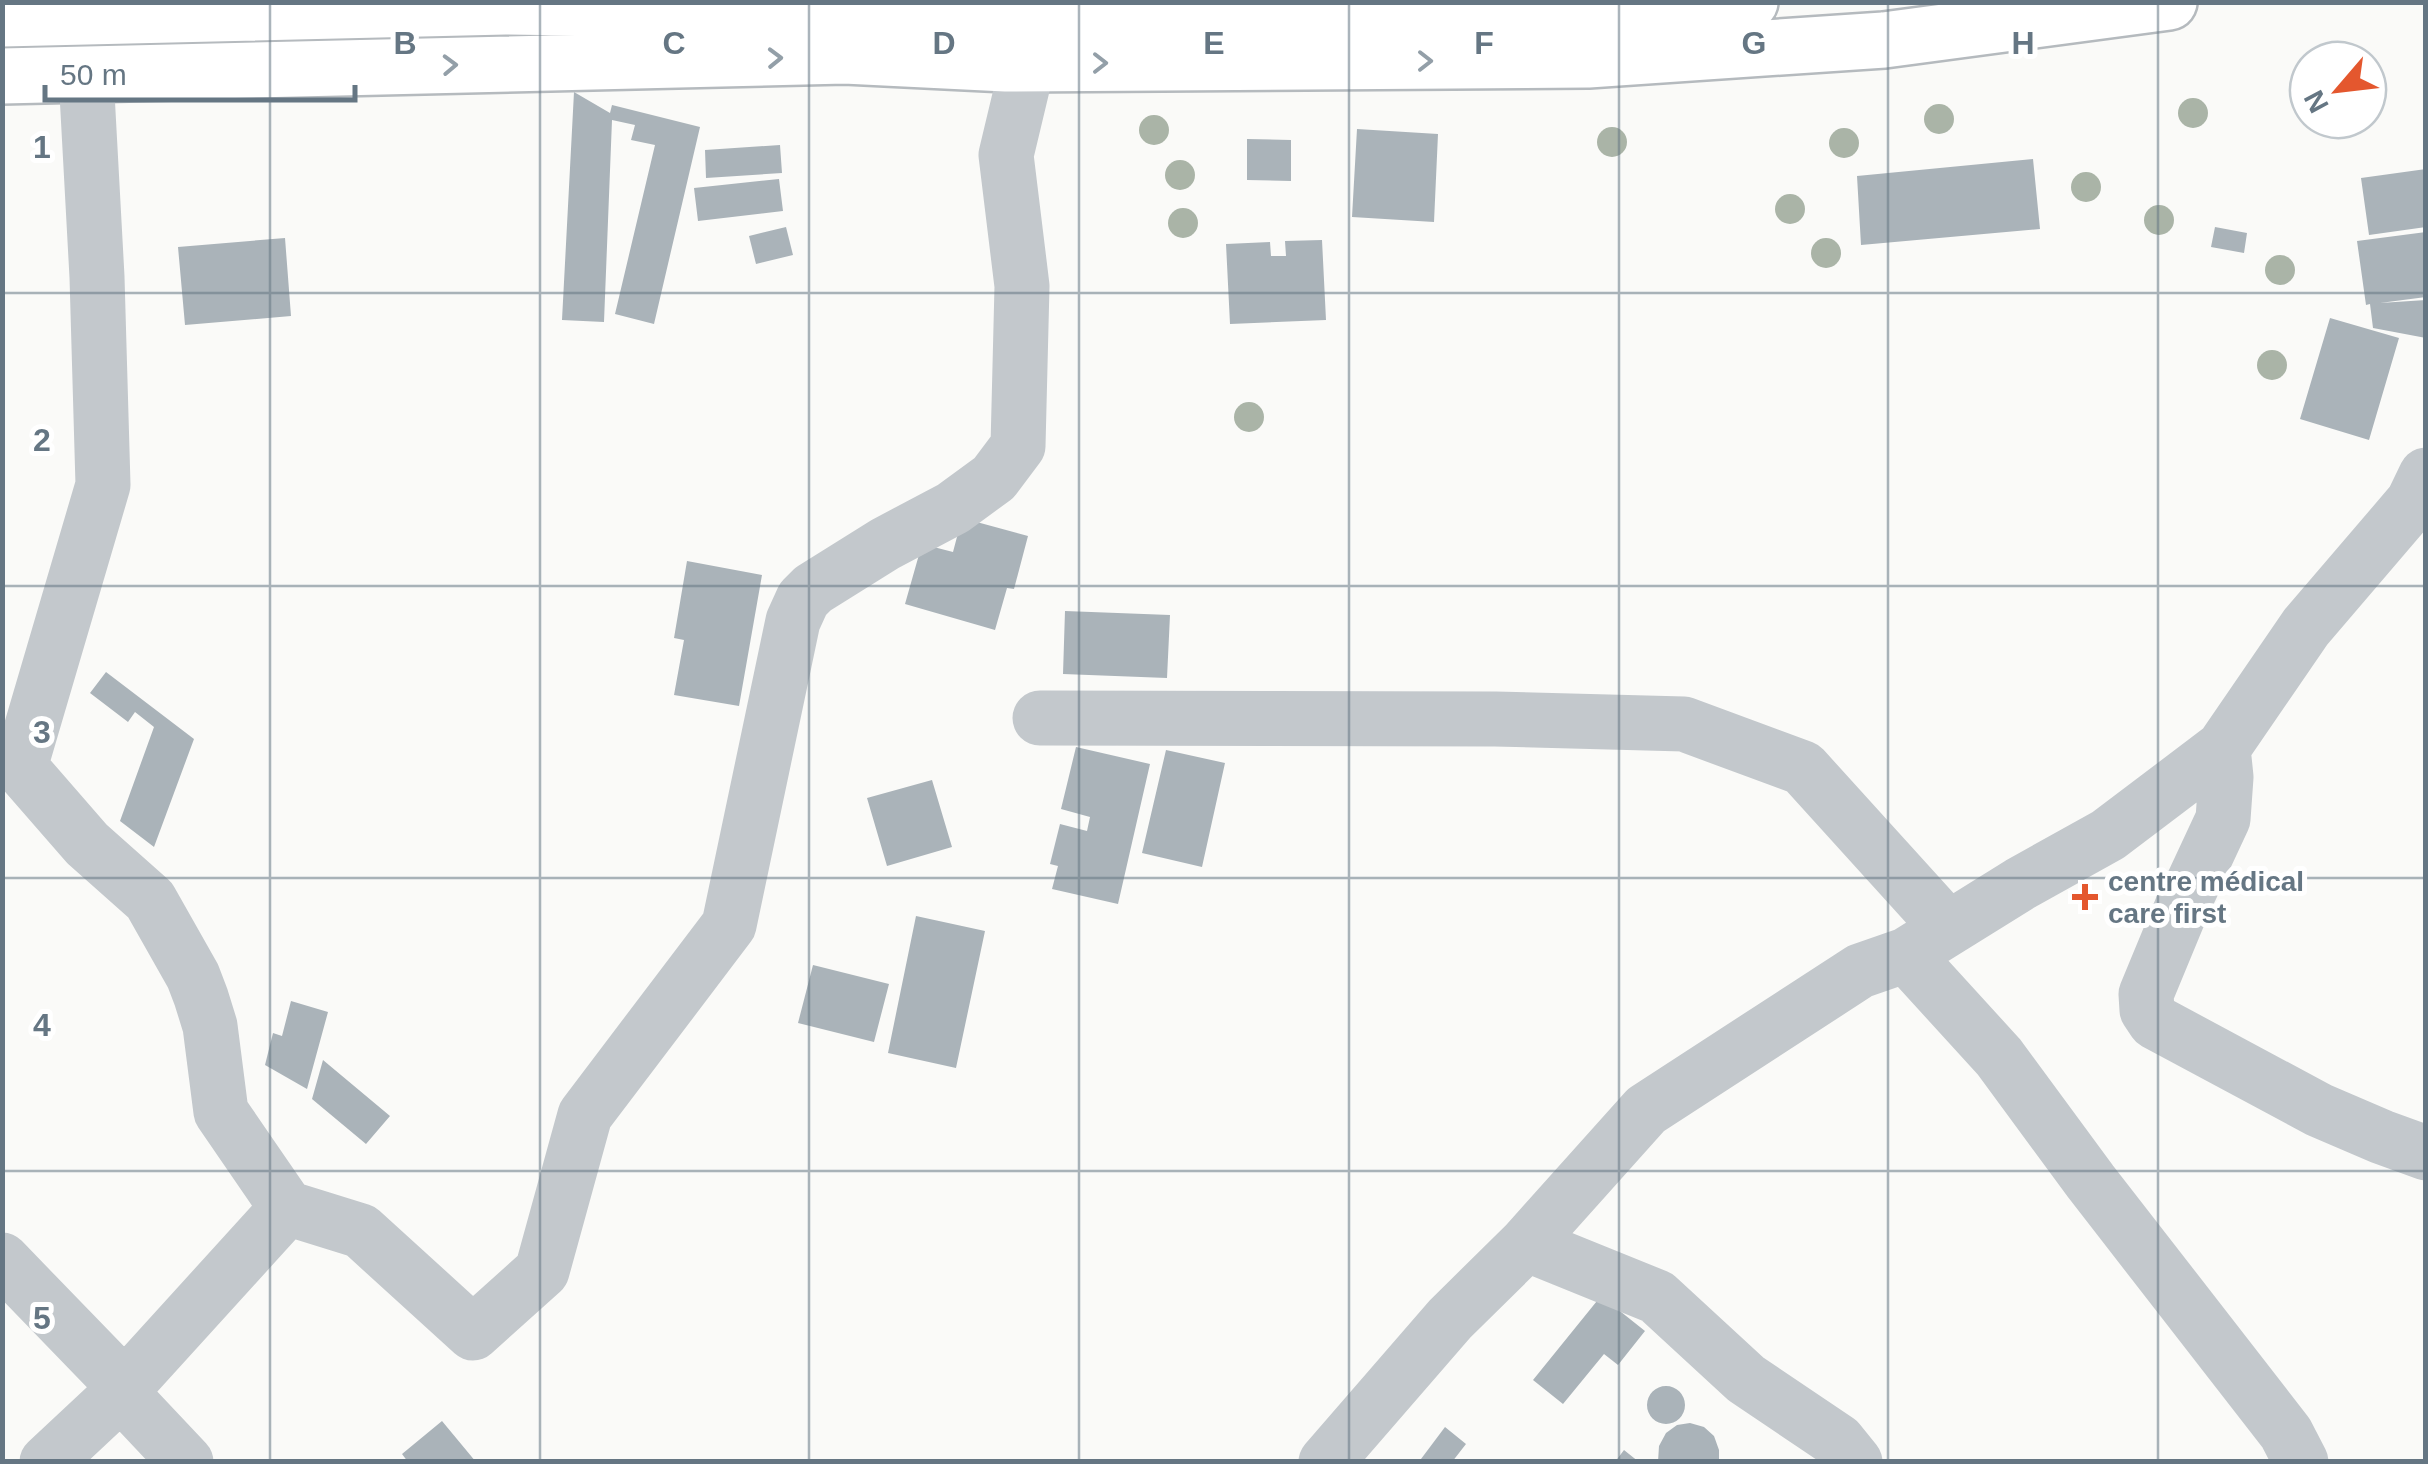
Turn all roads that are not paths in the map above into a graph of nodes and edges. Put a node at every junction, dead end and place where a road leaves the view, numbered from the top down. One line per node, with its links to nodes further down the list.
1 (1750, 2): 3 (main road)
2 (2169, 2): 4 (main road, one-way to 2)
3 (2, 19)
4 (1028, 63): 5 (main road, one-way to 4); 12 (street)
5 (86, 75): 6 (main road); 12 (street)
6 (2, 76)
7 (2426, 475): 9 (street)
8 (1040, 718): 10 (street)
9 (2224, 748): 10 (street); 11 (street)
10 (1927, 942): 13 (street); 20 (street)
11 (2426, 1153)
12 (287, 1208): 15 (street)
13 (1526, 1244): 18 (street); 19 (street)
14 (2, 1260): 15 (street)
15 (122, 1389): 16 (street); 17 (street)
16 (47, 1462)
17 (186, 1462)
18 (1326, 1462)
19 (1855, 1462)
20 (2301, 1462)

